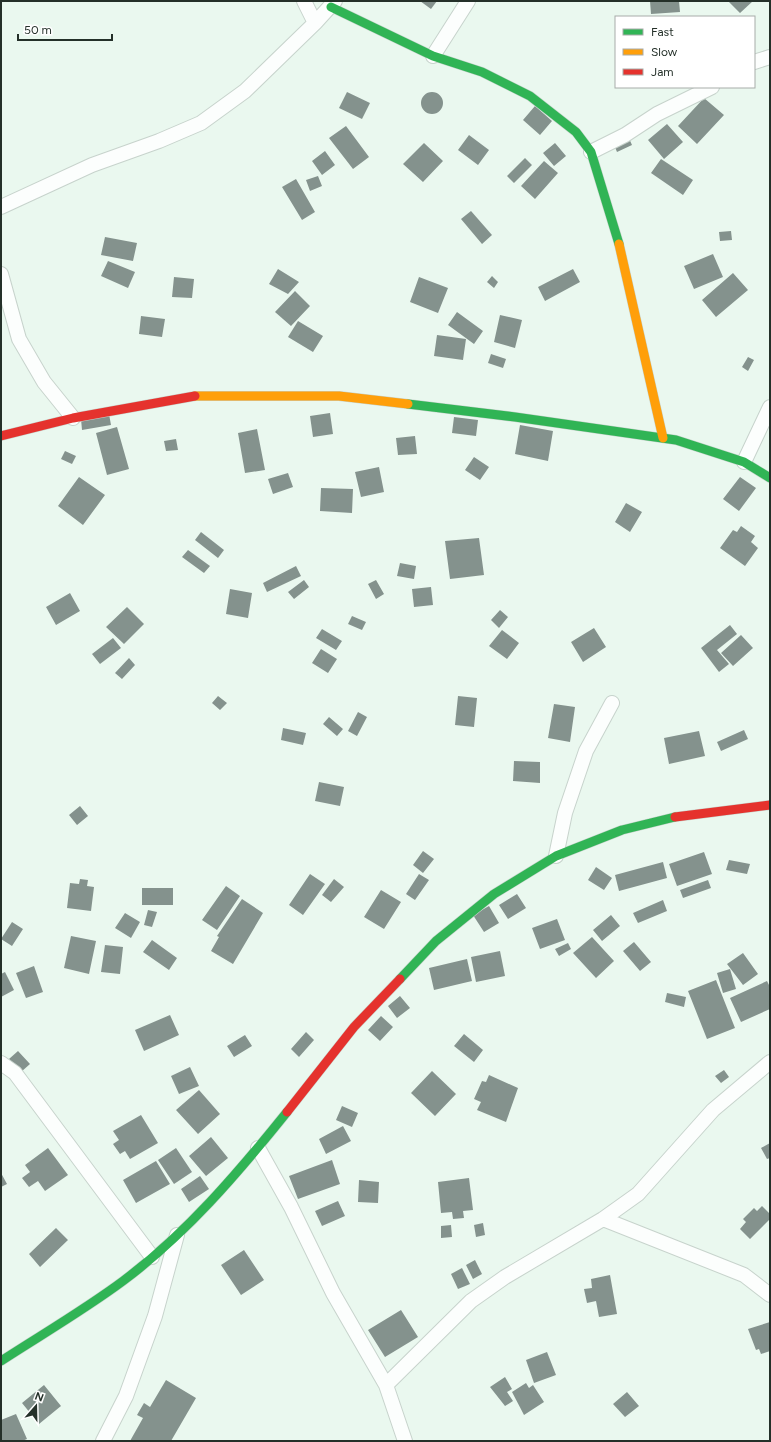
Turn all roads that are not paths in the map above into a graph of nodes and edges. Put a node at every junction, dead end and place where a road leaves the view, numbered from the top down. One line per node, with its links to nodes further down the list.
1 (304, 1): 4 (street)
2 (468, 1): 5 (street)
3 (333, 4): 4 (street); 5 (street)
4 (315, 23): 10 (street)
5 (434, 56): 9 (street)
6 (770, 57): 7 (street)
7 (755, 62)
8 (710, 88): 9 (street)
9 (591, 152): 15 (street)
10 (1, 207)
11 (1, 274): 13 (street)
12 (770, 407): 16 (street)
13 (72, 418): 14 (street); 15 (street)
14 (1, 436)
15 (664, 438): 16 (street)
16 (744, 462): 17 (street)
17 (770, 478)
18 (612, 703): 20 (street)
19 (770, 805): 20 (street)
20 (556, 856): 23 (street)
21 (770, 1062): 24 (street)
22 (1, 1063): 26 (street)
23 (258, 1148): 25 (street); 29 (street)
24 (603, 1219): 27 (street); 29 (street)
25 (178, 1234): 26 (street); 30 (street)
26 (152, 1257): 28 (street)
27 (770, 1295)
28 (1, 1361)
29 (386, 1385): 31 (street)
30 (103, 1441)
31 (405, 1441)

